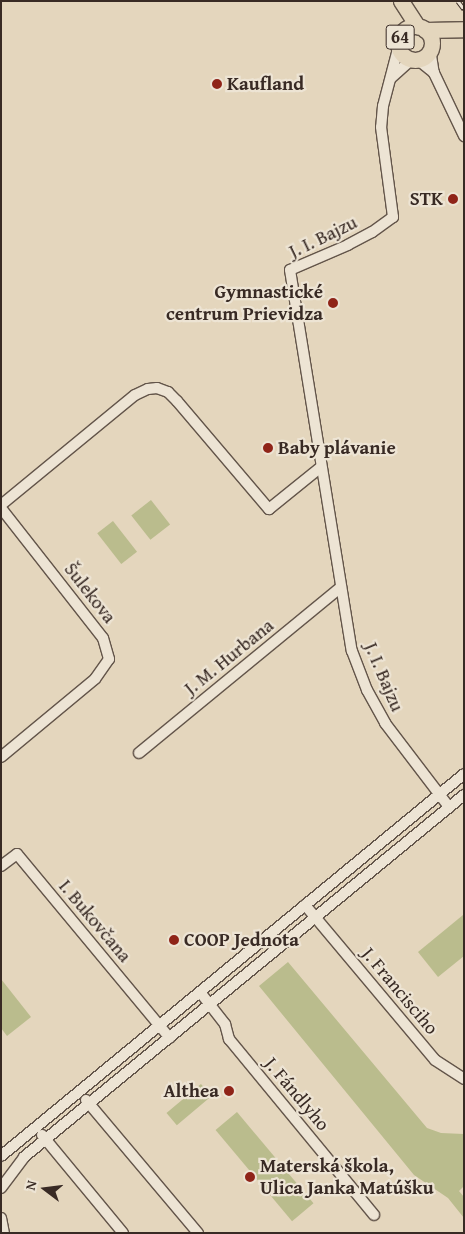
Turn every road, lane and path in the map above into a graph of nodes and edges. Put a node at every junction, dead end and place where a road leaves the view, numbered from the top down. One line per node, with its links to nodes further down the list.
1 (403, 6): 3 (main road, 64)
2 (464, 29): 3 (main road, 64)
3 (418, 37): 4 (main road, 64); 4 (main road, 64); 5 (street); 6 (street, J. I. Bajzu)
4 (414, 59): 5 (street); 6 (street)
5 (434, 73): 7 (street)
6 (391, 78): 8 (street, J. I. Bajzu)
7 (464, 136)
8 (321, 467): 9 (street); 10 (street, J. I. Bajzu)
9 (1, 506): 12 (street, Šulekova)
10 (341, 587): 11 (street, J. M. Hurbana); 14 (street, J. I. Bajzu)
11 (139, 753)
12 (1, 757)
13 (464, 774): 14 (street)
14 (439, 795): 16 (street, J. I. Bajzu); 18 (street)
15 (464, 795): 16 (street)
16 (448, 808): 19 (street)
17 (1, 866): 22 (street, I. Bukovčana)
18 (305, 905): 19 (street, J. Francisciho); 20 (street)
19 (316, 918): 21 (street); 24 (street, J. Francisciho)
20 (200, 992): 21 (street, J. Fándlyho); 22 (street)
21 (210, 1005): 23 (street); 31 (street, J. Fándlyho)
22 (160, 1026): 23 (street); 25 (street)
23 (170, 1038): 26 (street)
24 (464, 1079)
25 (80, 1092): 26 (street); 27 (street)
26 (89, 1104): 28 (street); 35 (street)
27 (36, 1128): 28 (street); 29 (street)
28 (46, 1139): 30 (street); 34 (street)
29 (1, 1156)
30 (1, 1188)
31 (374, 1215)
32 (1, 1218): 33 (street)
33 (4, 1233)
34 (123, 1233)
35 (198, 1233)

